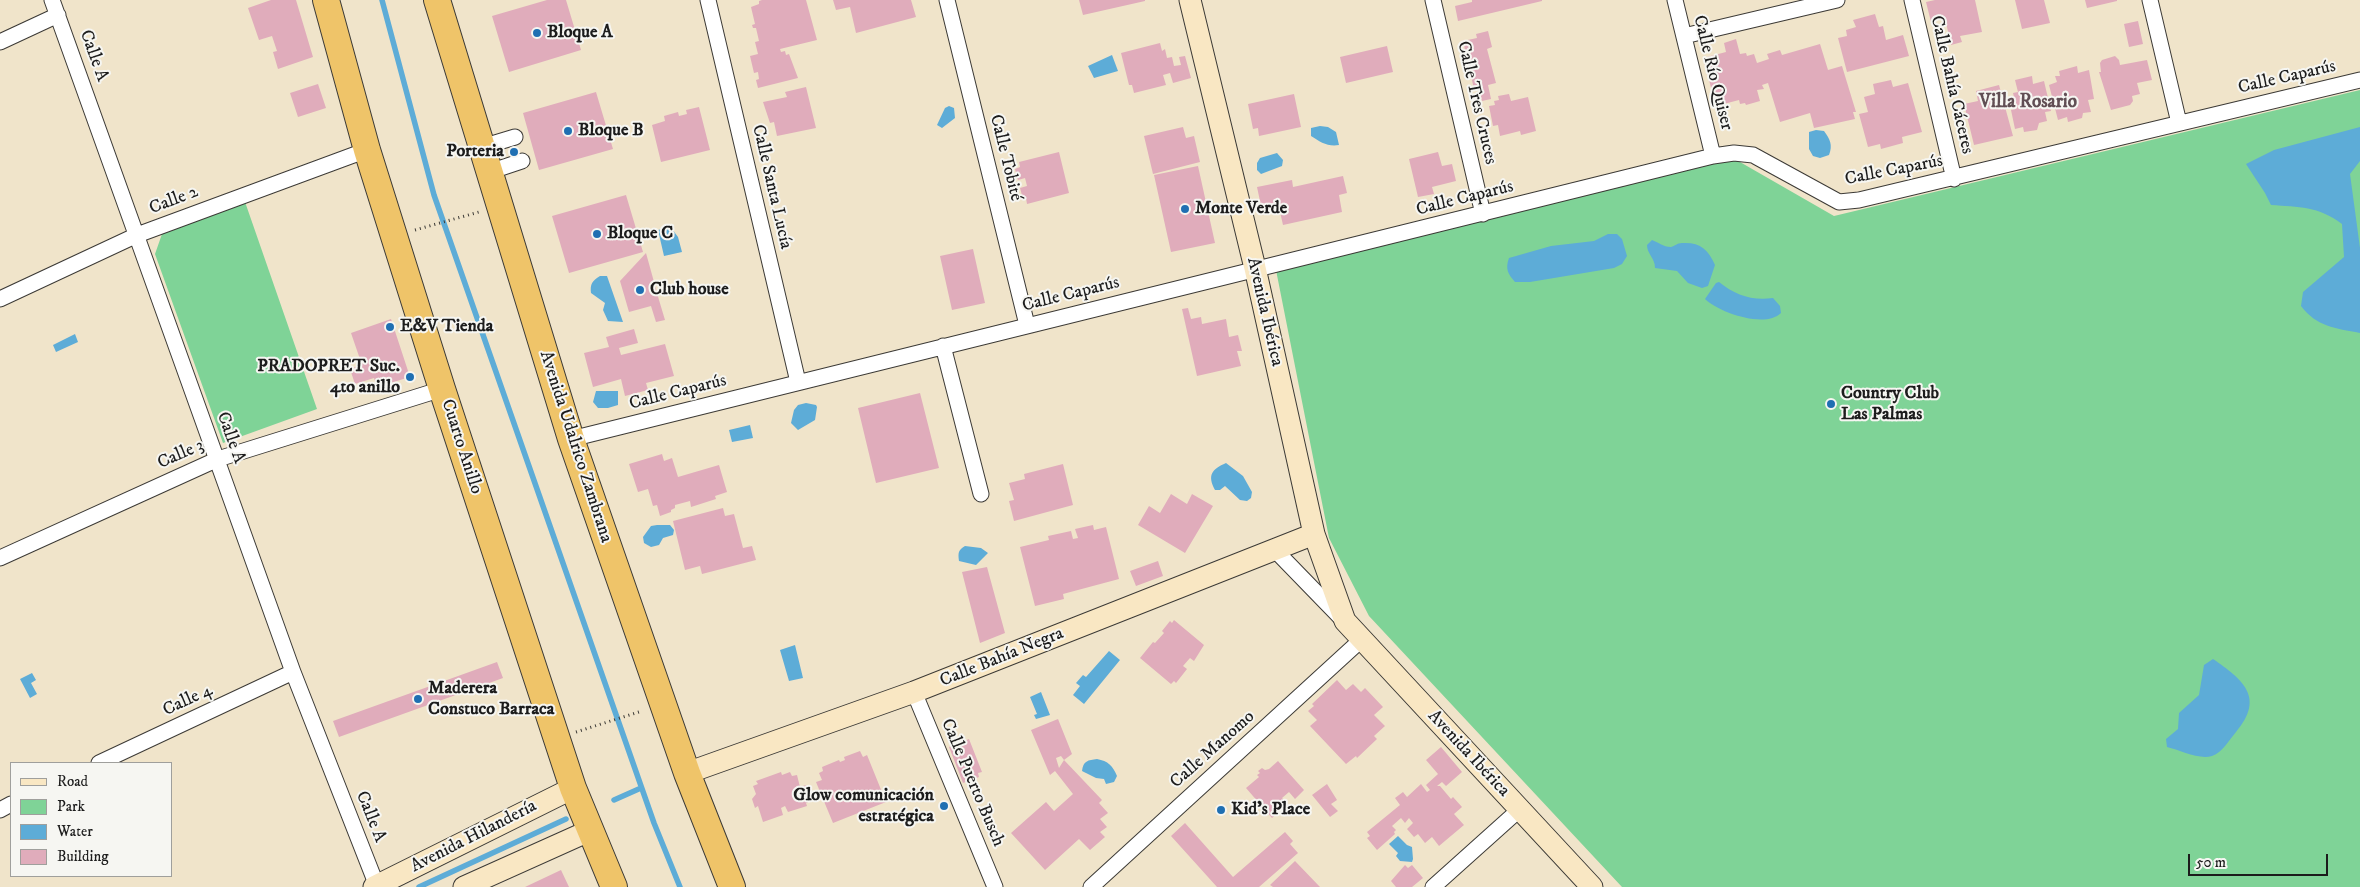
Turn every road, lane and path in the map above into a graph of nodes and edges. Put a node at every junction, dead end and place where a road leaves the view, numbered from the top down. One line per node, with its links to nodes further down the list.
1 (52, 0): 12 (street, Calle A)
2 (326, 0): 19 (highway, Cuarto Anillo)
3 (437, 0): 18 (highway, Avenida Udalrico Zambrana)
4 (708, 0): 32 (street, Calle Santa Lucía)
5 (947, 0): 30 (street, Calle Tobité)
6 (1190, 0): 28 (street, Avenida Ibérica)
7 (1432, 0): 25 (street, Calle Tres Cruces)
8 (1675, 0): 13 (street, Calle Río Quiser)
9 (1837, 0): 13 (street)
10 (1912, 0): 23 (street, Calle Bahía Cáceres)
11 (2150, 0): 16 (street)
12 (58, 15): 14 (street); 27 (street, Calle A)
13 (1684, 36): 20 (street, Calle Río Quiser)
14 (0, 42)
15 (2360, 80): 16 (street, Calle Caparús)
16 (2179, 123): 23 (street, Calle Caparús)
17 (515, 137): 18 (street)
18 (482, 147): 22 (highway, Avenida Udalrico Zambrana)
19 (367, 150): 27 (street, Calle 2); 33 (highway, Cuarto Anillo)
20 (1713, 156): 23 (street, Calle Caparús); 25 (street, Calle Caparús)
21 (522, 161): 22 (street)
22 (489, 172): 34 (highway, Avenida Udalrico Zambrana)
23 (1954, 179)
24 (474, 213): 26 (path)
25 (1483, 214): 28 (street, Calle Caparús)
26 (417, 230)
27 (137, 235): 29 (street, Calle 2); 35 (street, Calle A)
28 (1255, 268): 30 (street, Calle Caparús); 37 (street, Avenida Ibérica)
29 (0, 299)
30 (1027, 325): 31 (street, Calle Caparús)
31 (944, 346): 32 (street, Calle Caparús); 36 (street)
32 (798, 382): 34 (street, Calle Caparús)
33 (442, 389): 35 (street, Calle 3); 48 (highway, Cuarto Anillo)
34 (571, 439): 47 (highway, Avenida Udalrico Zambrana)
35 (218, 459): 39 (street, Calle 3); 42 (street, Calle A)
36 (981, 494)
37 (1314, 534): 38 (street, Calle Bahía Negra); 40 (street, Avenida Ibérica)
38 (1274, 549): 40 (street, Avenida Ibérica); 43 (street, Calle Bahía Negra)
39 (0, 558)
40 (1345, 621): 41 (street, Avenida Ibérica)
41 (1360, 640): 49 (street, Avenida Ibérica); 56 (street, Calle Manomo)
42 (293, 672): 46 (street, Calle 4); 51 (street, Calle A)
43 (914, 692): 47 (street, Calle Bahía Negra); 55 (street, Calle Puerto Busch)
44 (632, 714): 45 (path)
45 (588, 728)
46 (101, 762)
47 (687, 774): 54 (highway, Avenida Udalrico Zambrana)
48 (573, 788): 50 (highway, Cuarto Anillo); 51 (street, Avenida Hilandería)
49 (1520, 809): 57 (street); 58 (street, Avenida Ibérica)
50 (591, 830): 52 (street); 53 (highway, Cuarto Anillo)
51 (376, 886)
52 (464, 887)
53 (614, 887)
54 (732, 887)
55 (995, 887)
56 (1091, 887)
57 (1433, 887)
58 (1592, 887)

